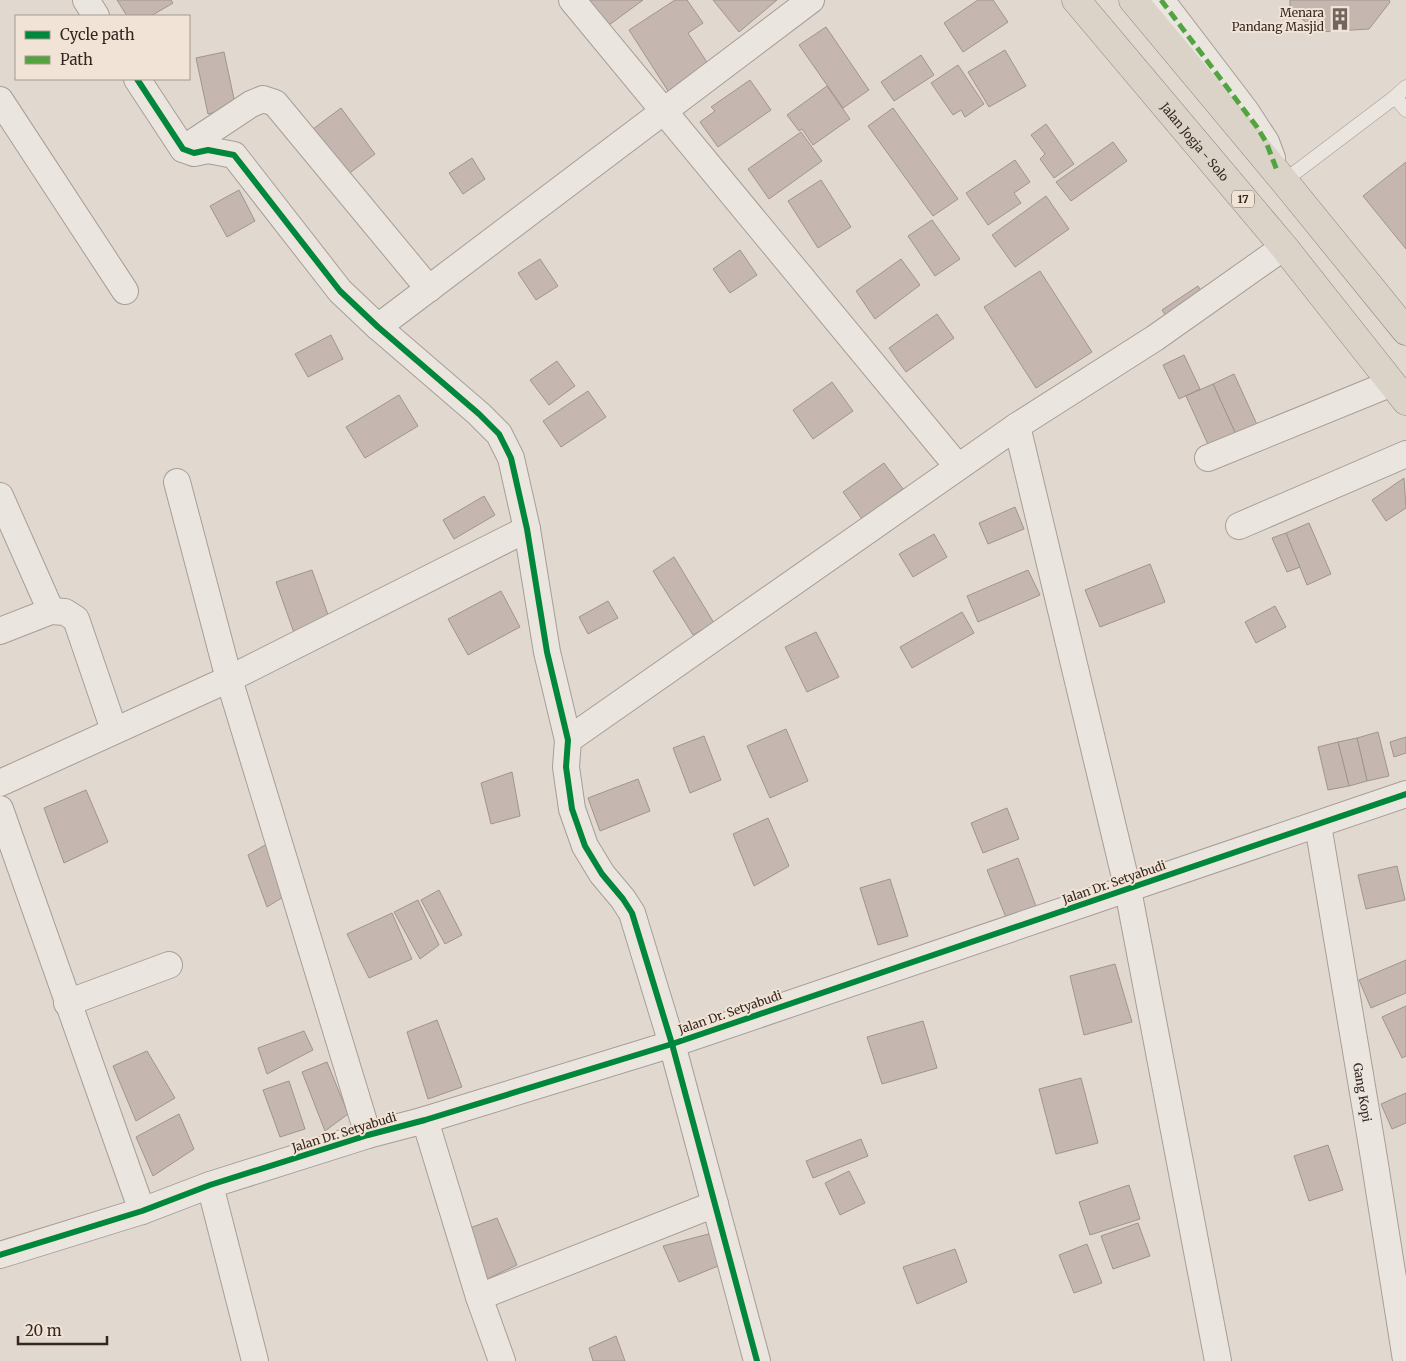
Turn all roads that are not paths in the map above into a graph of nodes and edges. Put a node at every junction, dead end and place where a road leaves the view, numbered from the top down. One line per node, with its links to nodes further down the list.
1 (86, 0): 7 (street)
2 (572, 0): 13 (street)
3 (811, 0): 13 (street)
4 (1076, 0): 16 (highway, Jalan Jogja - Solo / 17)
5 (1132, 0): 15 (highway)
6 (1161, 0): 15 (street)
7 (95, 15)
8 (138, 80): 14 (street)
9 (1406, 86): 10 (lane)
10 (1394, 98): 12 (lane); 15 (lane)
11 (0, 100): 18 (street)
12 (1406, 110)
13 (665, 111): 17 (street); 25 (street)
14 (183, 149): 17 (street); 19 (street)
15 (1281, 177): 20 (highway)
16 (1284, 247): 21 (highway, Jalan Jogja - Solo / 17); 22 (street)
17 (429, 289): 19 (street)
18 (124, 291)
19 (378, 327): 29 (street)
20 (1406, 331)
21 (1399, 392): 24 (street)
22 (1017, 426): 25 (street); 39 (street)
23 (1406, 454): 28 (street)
24 (1208, 458)
25 (958, 467): 34 (street)
26 (177, 482): 32 (street)
27 (0, 496): 30 (street)
28 (1239, 526)
29 (527, 529): 32 (street); 34 (street)
30 (51, 611): 31 (street); 33 (street)
31 (0, 631)
32 (229, 679): 33 (street); 44 (street)
33 (114, 730): 35 (street)
34 (568, 740): 42 (street)
35 (0, 783)
36 (1406, 794): 38 (street, Jalan Dr. Setyabudi)
37 (0, 809): 41 (street)
38 (1318, 825): 39 (street, Jalan Dr. Setyabudi); 50 (street, Gang Kopi)
39 (1128, 890): 42 (street, Jalan Dr. Setyabudi); 54 (street)
40 (169, 965): 41 (street)
41 (67, 1003): 47 (street)
42 (672, 1044): 43 (street, Jalan Dr. Setyabudi); 46 (street)
43 (425, 1120): 44 (street, Jalan Dr. Setyabudi); 49 (street)
44 (368, 1134): 45 (street, Jalan Dr. Setyabudi)
45 (210, 1185): 47 (street, Jalan Dr. Setyabudi); 51 (street)
46 (715, 1204): 49 (street); 53 (street)
47 (142, 1211): 48 (street, Jalan Dr. Setyabudi)
48 (0, 1255)
49 (479, 1297): 52 (street)
50 (1406, 1360)
51 (255, 1361)
52 (502, 1361)
53 (757, 1361)
54 (1218, 1361)

